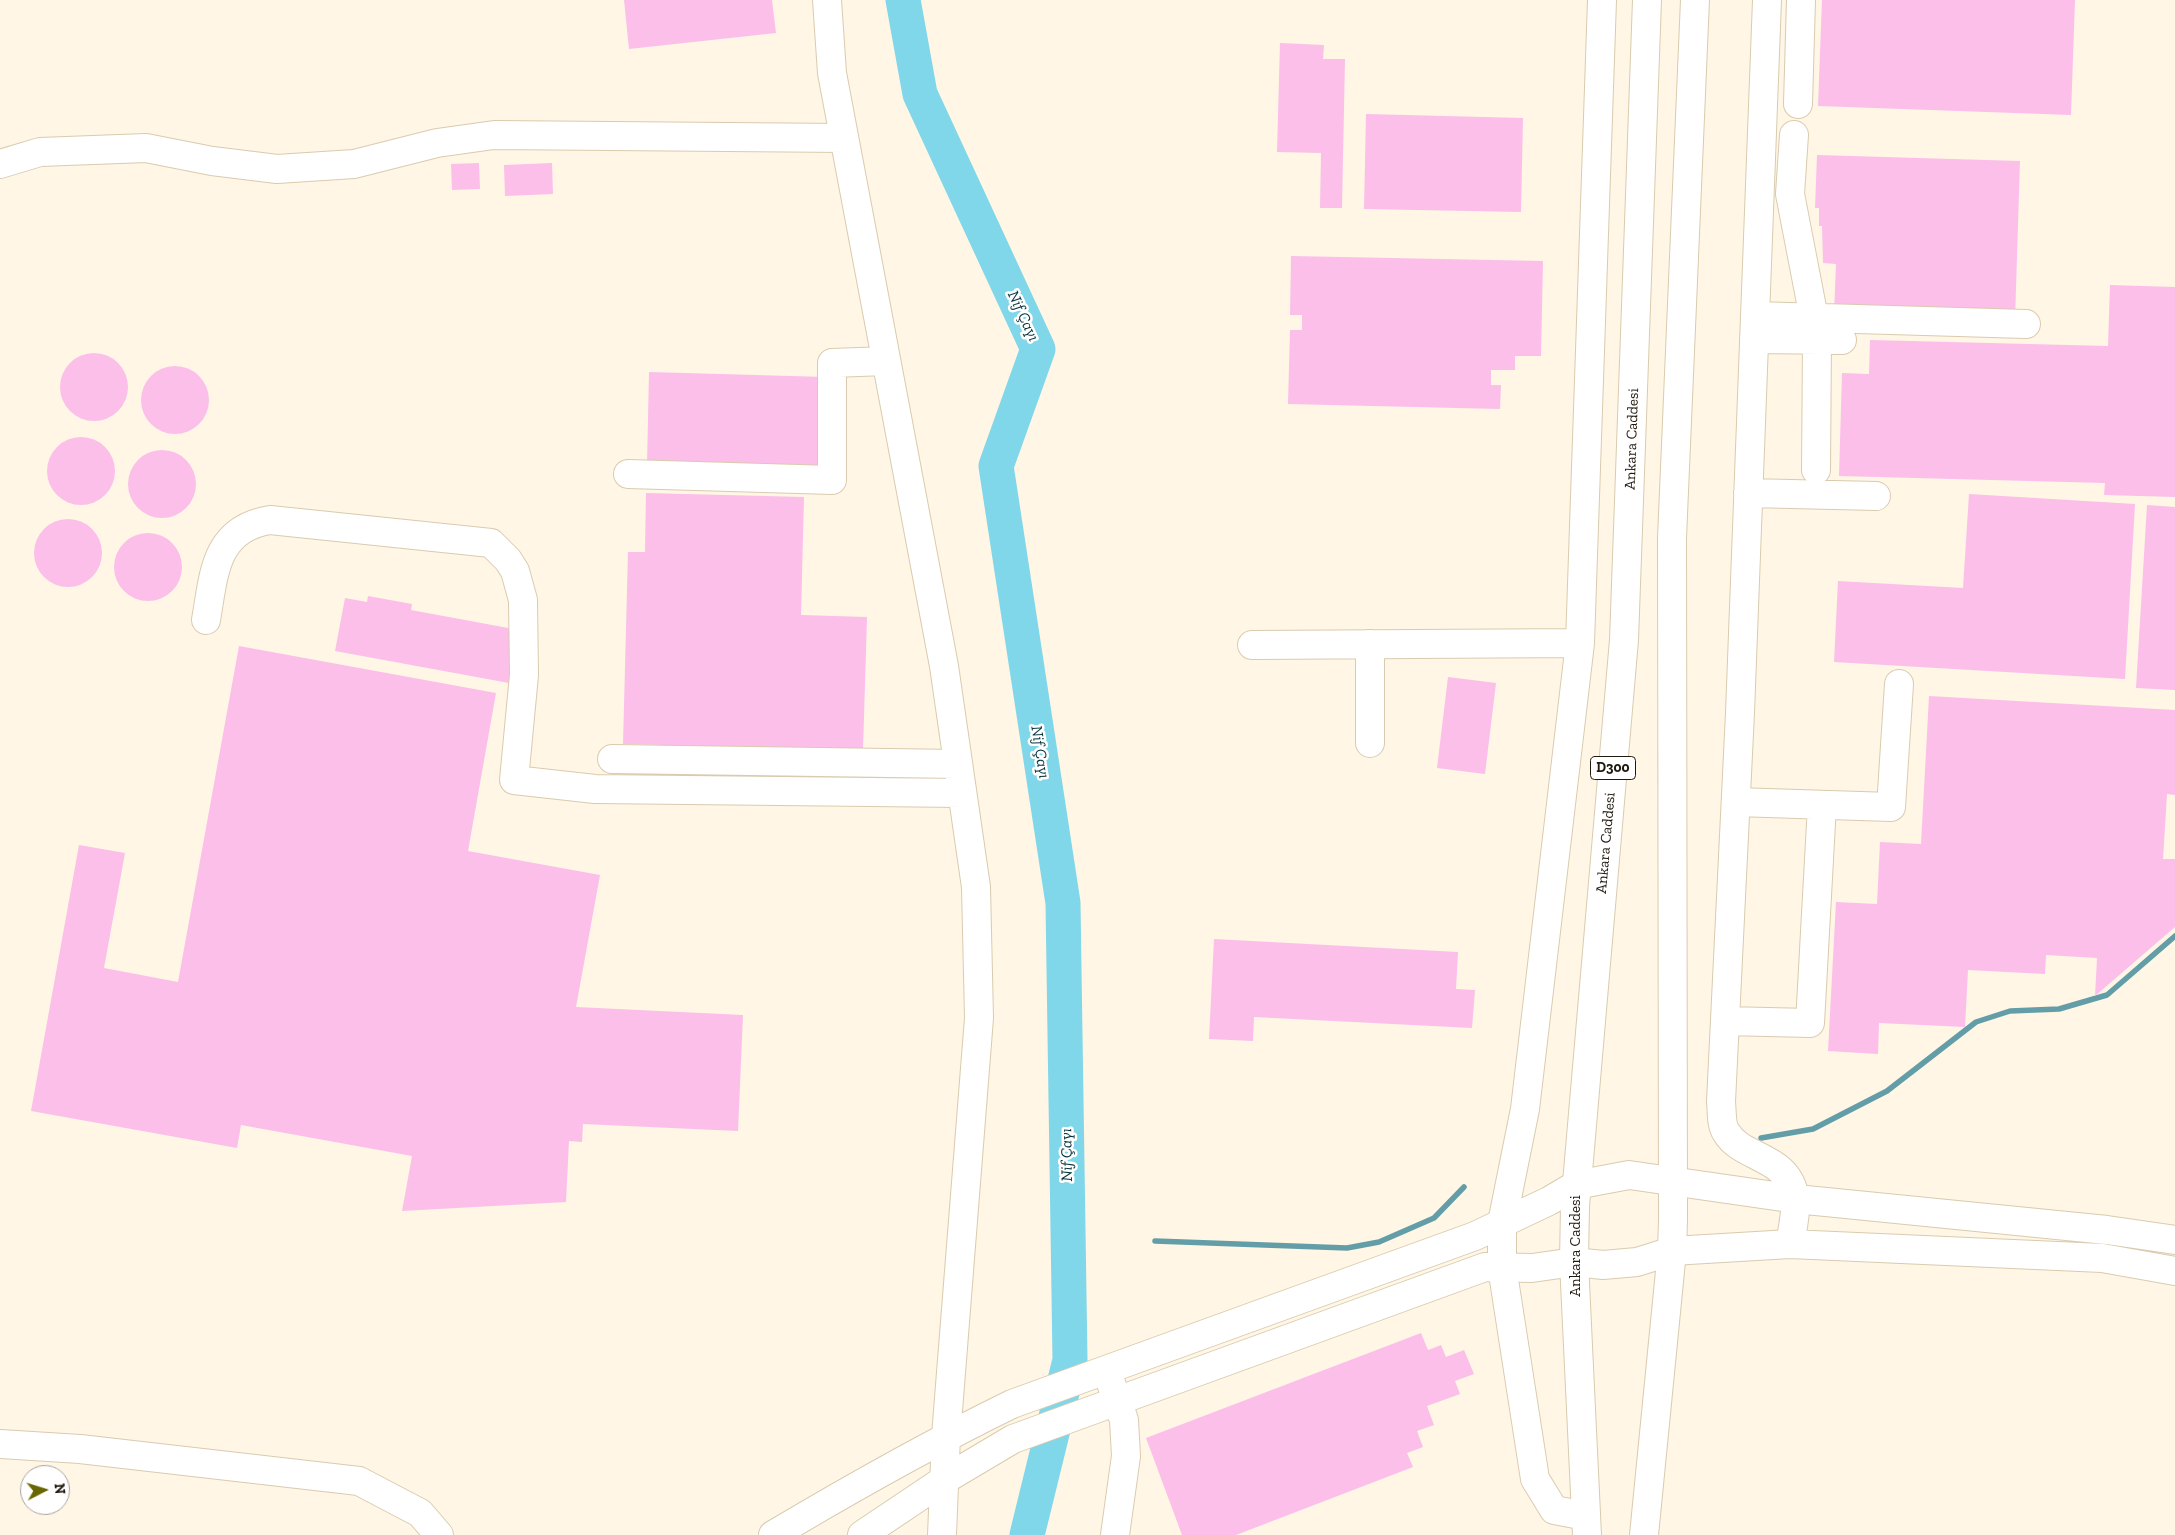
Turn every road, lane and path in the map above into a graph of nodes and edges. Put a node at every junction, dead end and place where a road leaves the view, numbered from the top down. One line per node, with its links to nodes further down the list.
1 (827, 0): 9 (main road)
2 (1602, 0): 20 (main road)
3 (1647, 0): 32 (main road, Ankara Caddesi / D300)
4 (1695, 0): 31 (main road)
5 (1767, 0): 12 (main road)
6 (1801, 0): 7 (main road)
7 (1798, 104)
8 (1794, 135): 13 (main road)
9 (844, 138): 10 (main road); 14 (main road)
10 (0, 164)
11 (2026, 324): 13 (main road)
12 (1754, 327): 13 (main road); 17 (main road)
13 (1824, 333): 15 (main road)
14 (886, 361): 16 (main road); 26 (main road)
15 (1816, 470)
16 (628, 474)
17 (1748, 492): 18 (main road); 28 (main road)
18 (1876, 496)
19 (206, 620): 27 (main road)
20 (1580, 643): 21 (main road); 34 (main road)
21 (1370, 644): 22 (main road); 24 (main road)
22 (1252, 645)
23 (1899, 684): 29 (main road)
24 (1370, 743)
25 (612, 759): 26 (main road)
26 (958, 764): 27 (main road)
27 (962, 792): 43 (main road)
28 (1736, 802): 29 (main road); 30 (main road)
29 (1822, 805): 30 (main road)
30 (1725, 1021): 33 (main road)
31 (1674, 1181): 32 (main road); 33 (main road); 37 (main road)
32 (1576, 1185): 34 (main road); 38 (main road, Ankara Caddesi / D300)
33 (1796, 1199): 35 (main road); 36 (main road)
34 (1502, 1223): 39 (main road); 41 (main road)
35 (2175, 1240)
36 (1790, 1244): 37 (main road); 40 (main road)
37 (1672, 1251): 38 (main road); 52 (main road)
38 (1574, 1262): 39 (main road); 46 (main road, Ankara Caddesi / D300)
39 (1502, 1268): 42 (main road); 46 (main road)
40 (2175, 1271)
41 (1095, 1374): 42 (main road); 43 (main road)
42 (1117, 1400): 45 (main road); 51 (main road)
43 (946, 1436): 45 (main road); 48 (main road)
44 (0, 1444): 47 (main road)
45 (944, 1480): 49 (main road); 50 (main road)
46 (1586, 1525)
47 (439, 1535)
48 (773, 1535)
49 (862, 1535)
50 (942, 1535)
51 (1116, 1535)
52 (1644, 1535)

